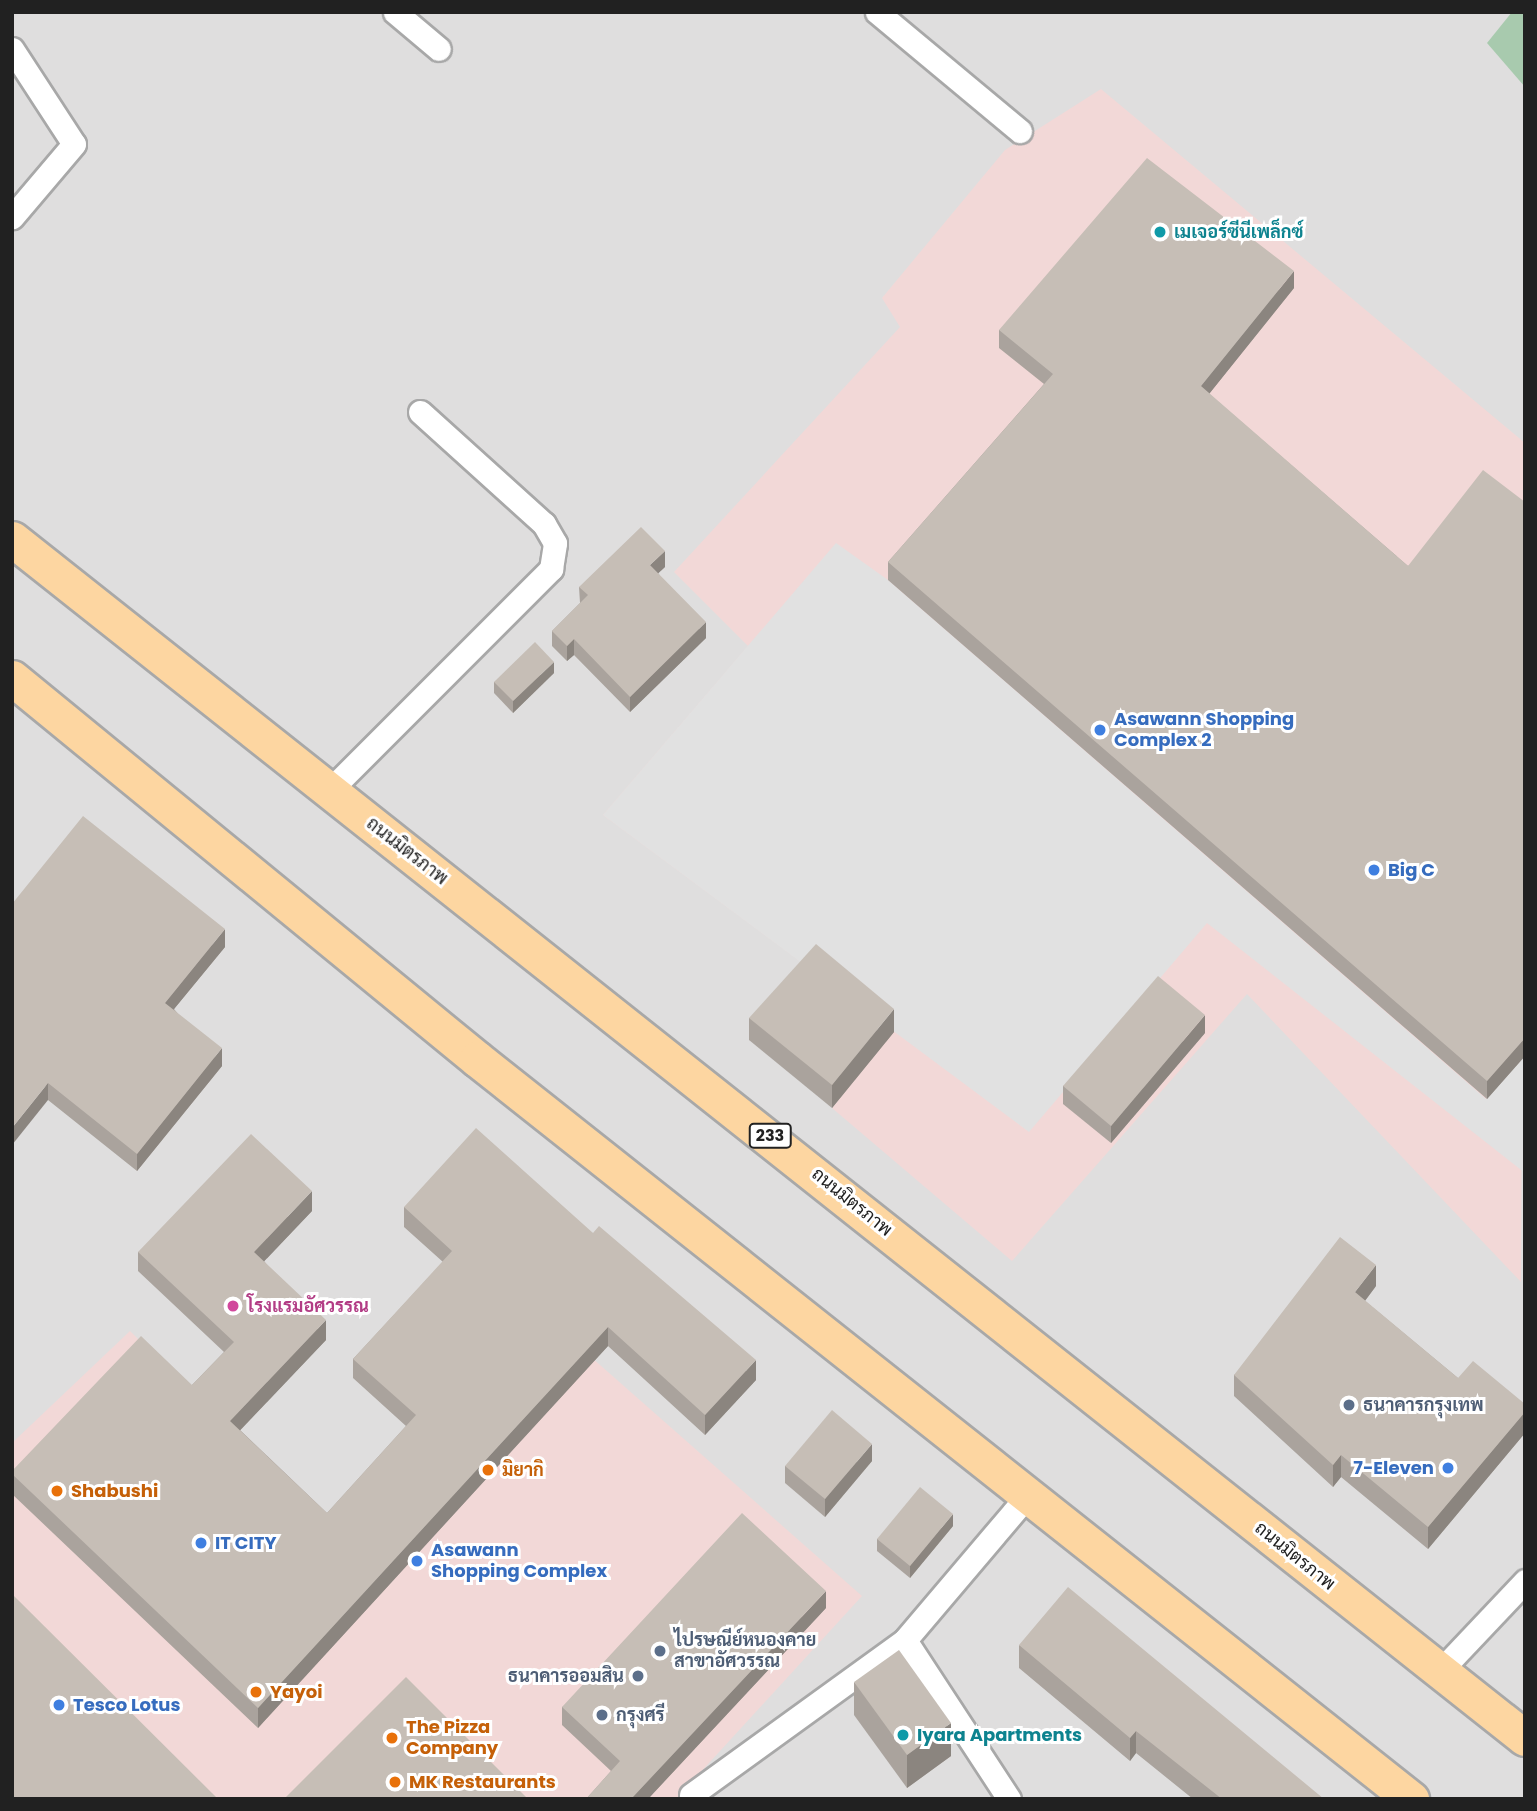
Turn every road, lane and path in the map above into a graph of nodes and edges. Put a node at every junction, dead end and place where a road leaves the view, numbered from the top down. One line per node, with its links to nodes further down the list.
1 (395, 12): 4 (street)
2 (877, 12): 5 (street)
3 (12, 49): 6 (street)
4 (439, 49)
5 (1020, 131)
6 (12, 217)
7 (420, 412): 10 (street)
8 (12, 539): 10 (main road, ถนนมิตรภาพ / 233)
9 (12, 678): 11 (main road)
10 (330, 790): 14 (main road, ถนนมิตรภาพ / 233)
11 (1029, 1494): 13 (street); 18 (main road)
12 (1525, 1581): 14 (street)
13 (905, 1640): 16 (street); 17 (street)
14 (1440, 1671): 15 (main road, ถนนมิตรภาพ / 233)
15 (1525, 1738)
16 (691, 1795)
17 (1009, 1799)
18 (1411, 1799)

